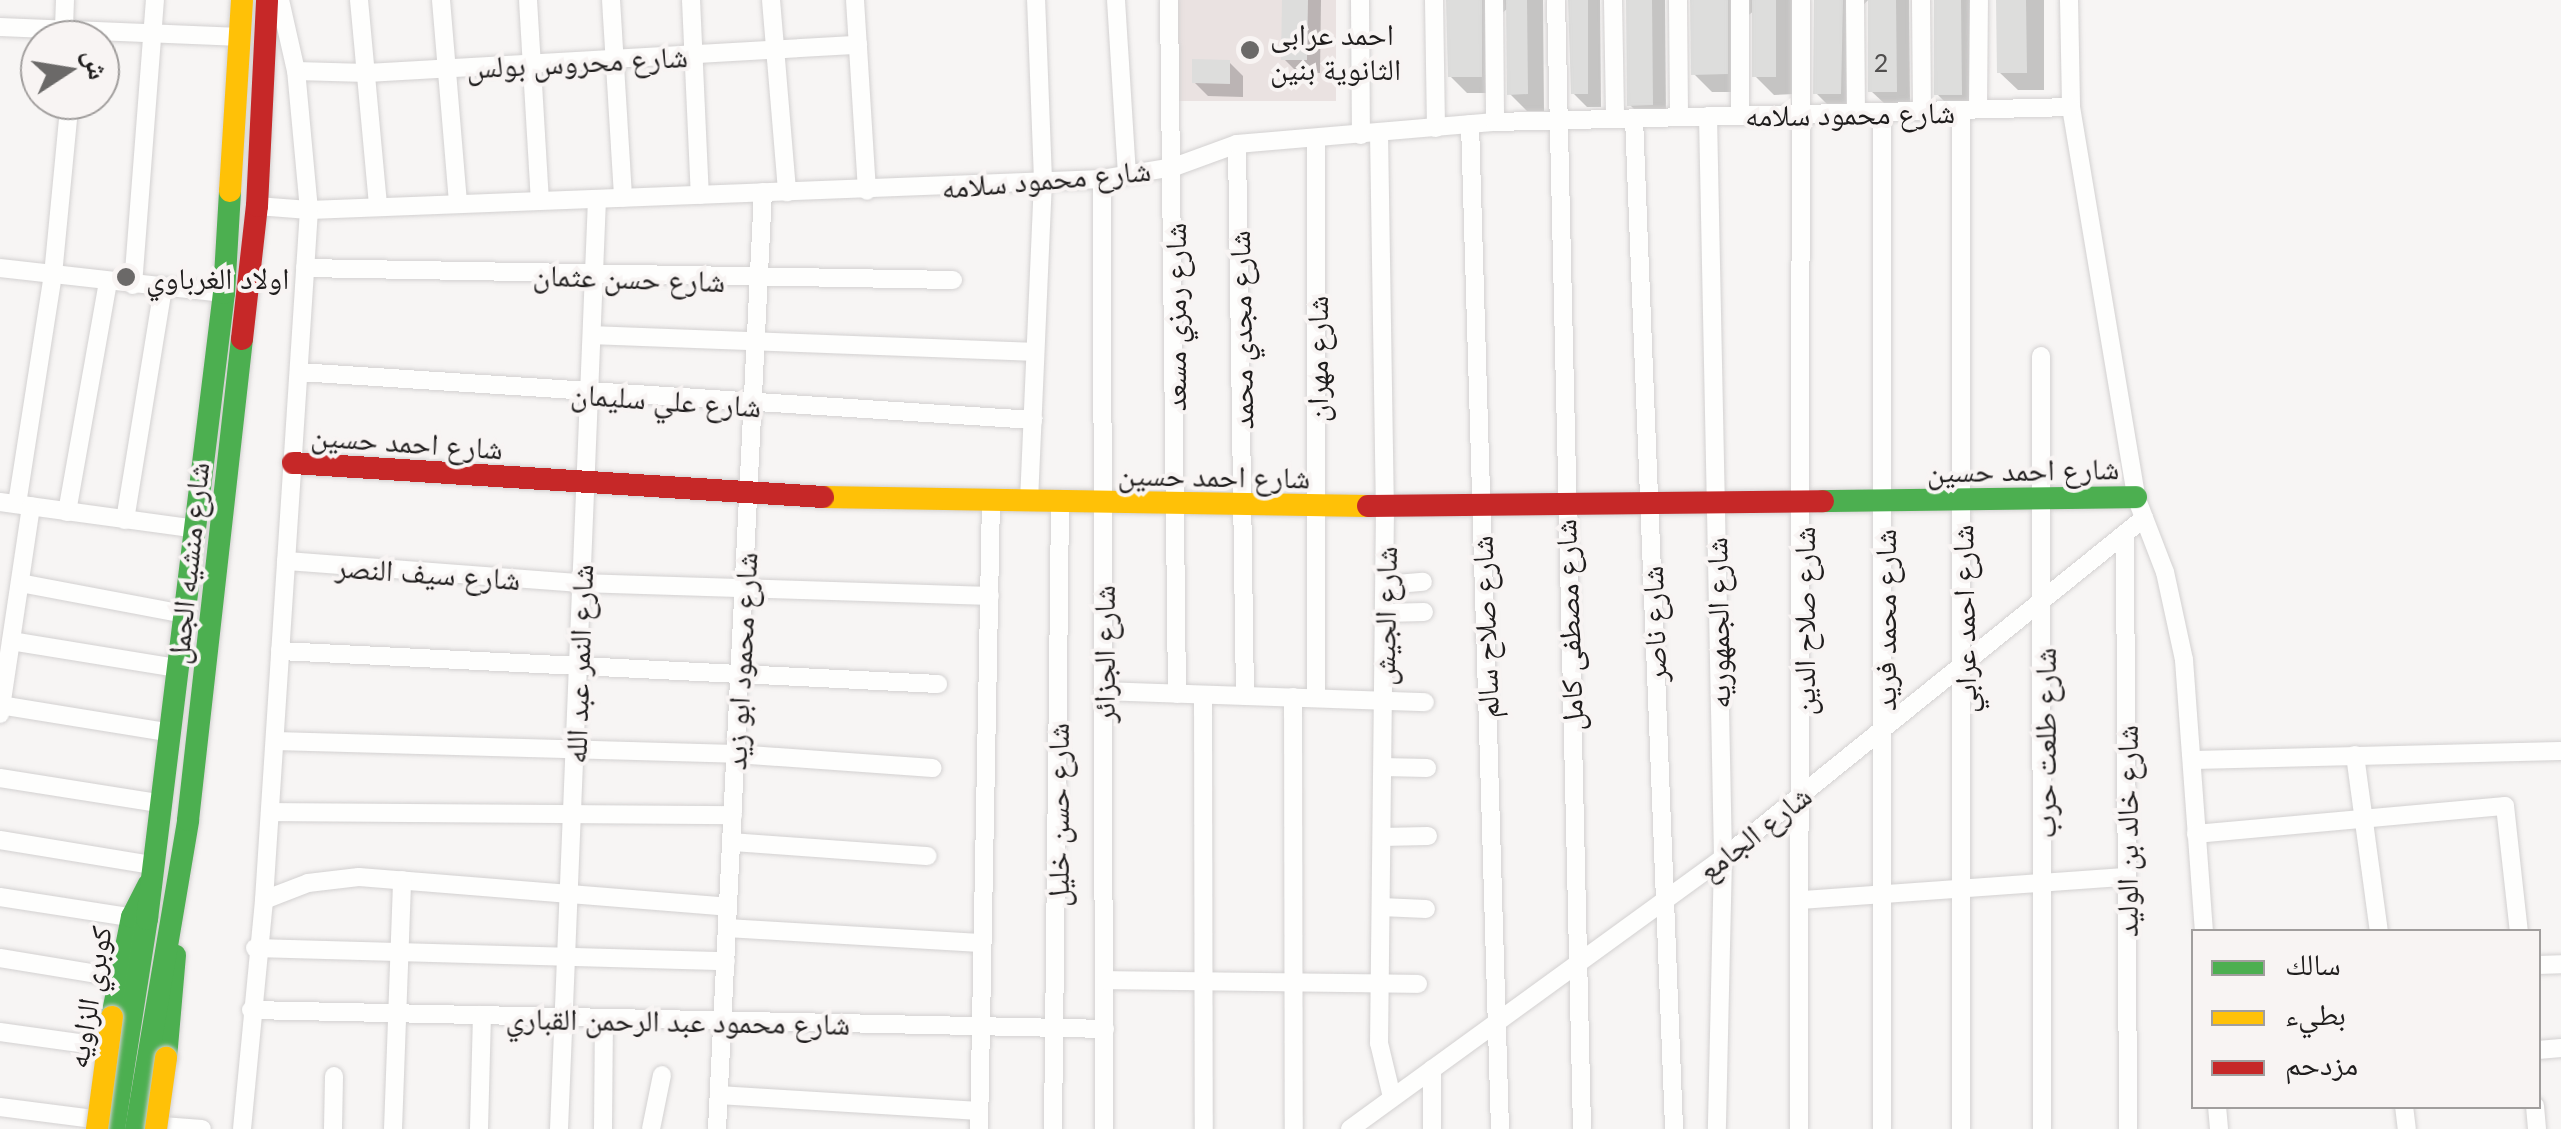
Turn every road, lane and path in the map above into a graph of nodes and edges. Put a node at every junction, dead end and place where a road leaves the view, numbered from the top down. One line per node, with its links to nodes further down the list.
1 (155, 0): 28 (street)
2 (242, 0): 29 (main road, شارع منشيه الجمل)
3 (267, 0): 68 (main road, شارع منشيه الجمل)
4 (280, 0): 36 (street)
5 (359, 0): 37 (street)
6 (440, 0): 35 (street)
7 (528, 0): 34 (street)
8 (611, 0): 33 (street)
9 (691, 0): 32 (street)
10 (771, 0): 31 (street)
11 (855, 0): 30 (street)
12 (1036, 0): 59 (street)
13 (1116, 0): 57 (street)
14 (1169, 0): 56 (street, شارع رمزي مسعد)
15 (1360, 0): 53 (street, شارع الجيش)
16 (1434, 0): 52 (street)
17 (1494, 0): 50 (street)
18 (1556, 0): 49 (street, شارع مصطفى كامل)
19 (1613, 0): 47 (street, شارع ناصر)
20 (1678, 0): 46 (street)
21 (1740, 0): 45 (street)
22 (1802, 0): 43 (street, شارع صلاح الدين)
23 (1855, 0): 41 (street)
24 (1921, 0): 40 (street)
25 (1979, 0): 39 (street, شارع احمد عرابي)
26 (2069, 0): 38 (street)
27 (120, 33): 28 (street)
28 (156, 34): 29 (street); 78 (street)
29 (241, 37): 80 (main road, شارع منشيه الجمل)
30 (858, 45): 31 (street, شارع محروس بولس); 60 (street)
31 (774, 50): 32 (street, شارع محروس بولس); 62 (street)
32 (695, 54): 33 (street, شارع محروس بولس); 63 (street)
33 (615, 59): 34 (street, شارع محروس بولس); 64 (street)
34 (532, 64): 35 (street, شارع محروس بولس); 65 (street)
35 (447, 69): 37 (street, شارع محروس بولس); 67 (street)
36 (296, 71): 37 (street, شارع محروس بولس); 70 (street)
37 (367, 73): 69 (street)
38 (2070, 107): 39 (street, شارع محمود سلامه); 107 (street)
39 (1969, 110): 40 (street, شارع محمود سلامه); 94 (street, شارع احمد عرابي)
40 (1922, 111): 42 (street, شارع محمود سلامه)
41 (1856, 112): 42 (street, شارع محمود سلامه); 43 (street, شارع محمود سلامه)
42 (1882, 112): 97 (street, شارع محمد فريد)
43 (1805, 114): 45 (street, شارع محمود سلامه); 101 (street, شارع صلاح الدين)
44 (1708, 116): 45 (street, شارع محمود سلامه); 46 (street, شارع محمود سلامه); 103 (street, شارع الجمهوريه)
45 (1740, 116)
46 (1680, 117): 47 (street, شارع محمود سلامه)
47 (1624, 118): 49 (street, شارع محمود سلامه); 104 (street, شارع ناصر)
48 (68, 120): 73 (street)
49 (1558, 120): 50 (street, شارع محمود سلامه); 109 (street, شارع مصطفى كامل)
50 (1495, 122): 51 (street, شارع محمود سلامه)
51 (1470, 124): 52 (street, شارع محمود سلامه); 108 (street, شارع صلاح سالم)
52 (1436, 128): 53 (street, شارع محمود سلامه)
53 (1370, 134): 54 (street, شارع محمود سلامه); 106 (street, شارع الجيش)
54 (1316, 140): 55 (street, شارع محمود سلامه); 105 (street, شارع مهران)
55 (1237, 144): 56 (street, شارع محمود سلامه); 102 (street, شارع مجدي محمد)
56 (1174, 167): 57 (street, شارع محمود سلامه); 100 (street, شارع رمزي مسعد)
57 (1127, 174): 58 (street, شارع محمود سلامه)
58 (1102, 179): 59 (street, شارع محمود سلامه); 98 (street, شارع الجزائر)
59 (1043, 180): 60 (street, شارع محمود سلامه); 83 (street)
60 (867, 191): 62 (street, شارع محمود سلامه)
61 (763, 192): 62 (street, شارع محمود سلامه); 63 (street, شارع محمود سلامه); 76 (street, شارع محمود ابو زيد)
62 (787, 192)
63 (700, 195): 64 (street, شارع محمود سلامه)
64 (623, 198): 66 (street, شارع محمود سلامه)
65 (540, 200): 66 (street, شارع محمود سلامه); 67 (street, شارع محمود سلامه)
66 (597, 200): 74 (street, شارع النمر عبد الله)
67 (458, 203): 69 (street, شارع محمود سلامه)
68 (257, 206): 70 (street, شارع محمود سلامه); 181 (main road, شارع منشيه الجمل)
69 (378, 206): 70 (street, شارع محمود سلامه)
70 (310, 210): 71 (street)
71 (306, 268): 74 (street, شارع حسن عثمان); 85 (street)
72 (1, 274): 73 (street)
73 (53, 275): 77 (street); 99 (street)
74 (594, 276): 76 (street, شارع حسن عثمان); 81 (street, شارع النمر عبد الله)
75 (953, 280): 76 (street, شارع حسن عثمان)
76 (759, 281): 82 (street, شارع محمود ابو زيد)
77 (108, 282): 78 (street); 110 (street)
78 (133, 286): 79 (street)
79 (163, 289): 80 (street); 111 (street)
80 (224, 293): 112 (main road, شارع منشيه الجمل)
81 (592, 336): 82 (street); 86 (street, شارع النمر عبد الله)
82 (756, 342): 83 (street); 87 (street, شارع محمود ابو زيد)
83 (1035, 352): 88 (street)
84 (2041, 356): 92 (street, شارع طلعت حرب)
85 (299, 372): 86 (street, شارع علي سليمان); 89 (street)
86 (588, 394): 87 (street, شارع علي سليمان); 90 (street, شارع النمر عبد الله)
87 (753, 406): 88 (street, شارع علي سليمان); 91 (street, شارع محمود ابو زيد)
88 (1033, 420): 95 (street)
89 (293, 463): 90 (main road, شارع احمد حسين); 114 (street)
90 (586, 484): 91 (main road, شارع احمد حسين); 117 (street, شارع النمر عبد الله)
91 (748, 495): 93 (main road, شارع احمد حسين); 119 (street, شارع محمود ابو زيد)
92 (2041, 499): 94 (main road, شارع احمد حسين); 107 (main road, شارع احمد حسين); 121 (street, شارع طلعت حرب)
93 (991, 500): 95 (main road, شارع احمد حسين); 120 (street)
94 (1962, 500): 97 (main road, شارع احمد حسين); 129 (street, شارع احمد عرابي)
95 (1029, 501): 96 (main road, شارع احمد حسين)
96 (1060, 502): 98 (main road, شارع احمد حسين); 208 (street, شارع حسن خليل)
97 (1884, 502): 101 (main road, شارع احمد حسين); 142 (street, شارع محمد فريد)
98 (1102, 503): 100 (main road, شارع احمد حسين); 132 (street, شارع الجزائر)
99 (16, 504): 110 (street); 115 (street)
100 (1174, 504): 102 (main road, شارع احمد حسين); 133 (street, شارع رمزي مسعد)
101 (1802, 504): 103 (main road, شارع احمد حسين); 154 (street, شارع صلاح الدين)
102 (1242, 506): 105 (main road, شارع احمد حسين); 135 (street, شارع مجدي محمد)
103 (1714, 506): 104 (main road, شارع احمد حسين); 166 (street, شارع الجمهوريه)
104 (1648, 507): 109 (main road, شارع احمد حسين); 177 (street, شارع ناصر)
105 (1316, 508): 106 (main road, شارع احمد حسين); 137 (street, شارع مهران)
106 (1385, 508): 108 (main road, شارع احمد حسين); 118 (street, شارع الجيش)
107 (2140, 508): 113 (street, شارع الجامع); 149 (street)
108 (1480, 509): 109 (main road, شارع احمد حسين); 206 (street, شارع صلاح سالم)
109 (1563, 509): 193 (street, شارع مصطفى كامل)
110 (67, 512): 111 (street)
111 (125, 520): 112 (street)
112 (196, 529): 124 (main road, شارع منشيه الجمل)
113 (2125, 534): 121 (street, شارع الجامع); 168 (street, شارع خالد بن الوليد)
114 (286, 561): 117 (street, شارع سيف النصر); 126 (street)
115 (20, 582): 124 (street); 125 (street)
116 (1423, 582): 118 (street)
117 (581, 583): 119 (street, شارع سيف النصر); 127 (street, شارع النمر عبد الله)
118 (1384, 584): 123 (street, شارع الجيش)
119 (744, 589): 120 (street, شارع سيف النصر); 130 (street, شارع محمود ابو زيد)
120 (990, 596): 187 (street)
121 (2045, 602): 129 (street, شارع الجامع); 170 (street, شارع طلعت حرب)
122 (1424, 612): 123 (street)
123 (1384, 613): 138 (street, شارع الجيش)
124 (184, 614): 128 (main road, شارع منشيه الجمل)
125 (11, 641): 128 (street); 140 (street)
126 (280, 652): 127 (street); 144 (street)
127 (578, 664): 130 (street); 145 (street, شارع النمر عبد الله)
128 (176, 668): 143 (main road, شارع منشيه الجمل)
129 (1966, 668): 142 (street, شارع الجامع); 171 (street, شارع احمد عرابي)
130 (740, 673): 131 (street); 147 (street, شارع محمود ابو زيد)
131 (938, 684)
132 (1103, 691): 133 (street); 195 (street, شارع الجزائر)
133 (1177, 694): 134 (street)
134 (1202, 694): 135 (street); 196 (street)
135 (1245, 696): 136 (street)
136 (1292, 697): 137 (street); 197 (street)
137 (1316, 698): 138 (street)
138 (1383, 700): 139 (street); 150 (street, شارع الجيش)
139 (1425, 702)
140 (1, 705): 141 (street); 143 (street)
141 (0, 714)
142 (1884, 728): 154 (street, شارع الجامع); 173 (street, شارع محمد فريد)
143 (168, 732): 155 (main road, شارع منشيه الجمل)
144 (274, 741): 145 (street); 156 (street)
145 (574, 749): 147 (street); 157 (street, شارع النمر عبد الله)
146 (2561, 751): 148 (street)
147 (736, 754): 151 (street); 158 (street, شارع محمود ابو زيد)
148 (2354, 755): 149 (street); 159 (street)
149 (2193, 760): 160 (street)
150 (1382, 767): 152 (street); 162 (street, شارع الجيش)
151 (933, 768)
152 (1426, 768)
153 (0, 778): 155 (street)
154 (1804, 793): 166 (street, شارع الجامع); 176 (street, شارع صلاح الدين)
155 (158, 803): 167 (main road, شارع منشيه الجمل)
156 (270, 812): 157 (street); 175 (street)
157 (574, 814): 158 (street); 172 (street, شارع النمر عبد الله)
158 (733, 815): 164 (street, شارع محمود ابو زيد)
159 (2364, 818): 160 (street); 185 (street); 186 (street)
160 (2196, 834): 184 (street)
161 (1428, 836): 162 (street)
162 (1382, 837): 179 (street, شارع الجيش)
163 (0, 840): 167 (street)
164 (732, 842): 165 (street); 178 (street, شارع محمود ابو زيد)
165 (928, 856)
166 (1723, 858): 177 (street, شارع الجامع); 238 (street, شارع الجمهوريه)
167 (151, 872): 182 (main road, شارع منشيه الجمل)
168 (2126, 878): 170 (street); 243 (street, شارع خالد بن الوليد)
169 (402, 880): 172 (street); 175 (street); 189 (street)
170 (2042, 883): 171 (street); 242 (street, شارع طلعت حرب)
171 (1962, 888): 173 (street); 241 (street, شارع احمد عرابي)
172 (568, 892): 178 (street); 190 (street, شارع النمر عبد الله)
173 (1884, 893): 176 (street); 240 (street, شارع محمد فريد)
174 (0, 897): 182 (street)
175 (264, 900): 188 (street)
176 (1802, 900): 239 (street, شارع صلاح الدين)
177 (1664, 901): 193 (street, شارع الجامع); 237 (street, شارع ناصر)
178 (728, 907): 183 (street, شارع محمود ابو زيد)
179 (1381, 908): 180 (street); 198 (street, شارع الجيش)
180 (1426, 909)
181 (175, 912): 219 (main road, شارع منشيه الجمل); 219 (main road, bridge)
182 (140, 918): 194 (main road, شارع منشيه الجمل)
183 (728, 928): 187 (street); 192 (street, شارع محمود ابو زيد)
184 (2204, 929)
185 (2379, 929)
186 (2519, 929)
187 (980, 943): 207 (street)
188 (256, 948): 189 (street); 200 (street)
189 (400, 953): 190 (street); 201 (street)
190 (566, 956): 192 (street); 203 (street, شارع النمر عبد الله)
191 (0, 958): 194 (street)
192 (726, 961): 205 (street, شارع محمود ابو زيد)
193 (1580, 962): 206 (street, شارع الجامع); 236 (street, شارع مصطفى كامل)
194 (128, 979): 211 (main road, شارع منشيه الجمل); 219 (main road, كوبري الزاويه, bridge)
195 (1104, 980): 196 (street); 209 (street, شارع الجزائر)
196 (1204, 982): 197 (street); 231 (street)
197 (1293, 982): 198 (street); 232 (street)
198 (1380, 984): 199 (street); 216 (street, شارع الجيش)
199 (1418, 984)
200 (251, 1010): 201 (street, شارع محمود عبد الرحمن القباري); 221 (street)
201 (397, 1013): 202 (street, شارع محمود عبد الرحمن القباري); 223 (street)
202 (482, 1015): 203 (street, شارع محمود عبد الرحمن القباري); 224 (street)
203 (563, 1017): 204 (street, شارع محمود عبد الرحمن القباري); 225 (street, شارع النمر عبد الله)
204 (604, 1018): 205 (street, شارع محمود عبد الرحمن القباري); 226 (street)
205 (722, 1020): 207 (street, شارع محمود عبد الرحمن القباري); 215 (street, شارع محمود ابو زيد)
206 (1498, 1021): 212 (street, شارع الجامع); 235 (street, شارع صلاح سالم)
207 (979, 1027): 208 (street, شارع محمود عبد الرحمن القباري); 218 (street)
208 (1056, 1028): 209 (street, شارع محمود عبد الرحمن القباري); 229 (street, شارع حسن خليل)
209 (1105, 1029): 230 (street, شارع الجزائر)
210 (0, 1032): 211 (street)
211 (126, 1049): 219 (main road, شارع منشيه الجمل)
212 (1432, 1069): 216 (street, شارع الجامع); 234 (street)
213 (334, 1076): 222 (street)
214 (662, 1076): 227 (street)
215 (719, 1095): 218 (street); 228 (street, شارع محمود ابو زيد)
216 (1392, 1097): 233 (street, شارع الجامع)
217 (0, 1107): 219 (street)
218 (979, 1120)
219 (122, 1126): 220 (street)
220 (202, 1129)
221 (242, 1129)
222 (333, 1129)
223 (392, 1129)
224 (479, 1129)
225 (559, 1129)
226 (603, 1129)
227 (650, 1129)
228 (717, 1129)
229 (1053, 1129)
230 (1104, 1129)
231 (1204, 1129)
232 (1294, 1129)
233 (1350, 1129)
234 (1432, 1129)
235 (1500, 1129)
236 (1582, 1129)
237 (1674, 1129)
238 (1717, 1129)
239 (1798, 1129)
240 (1882, 1129)
241 (1961, 1129)
242 (2042, 1129)
243 (2128, 1129)

